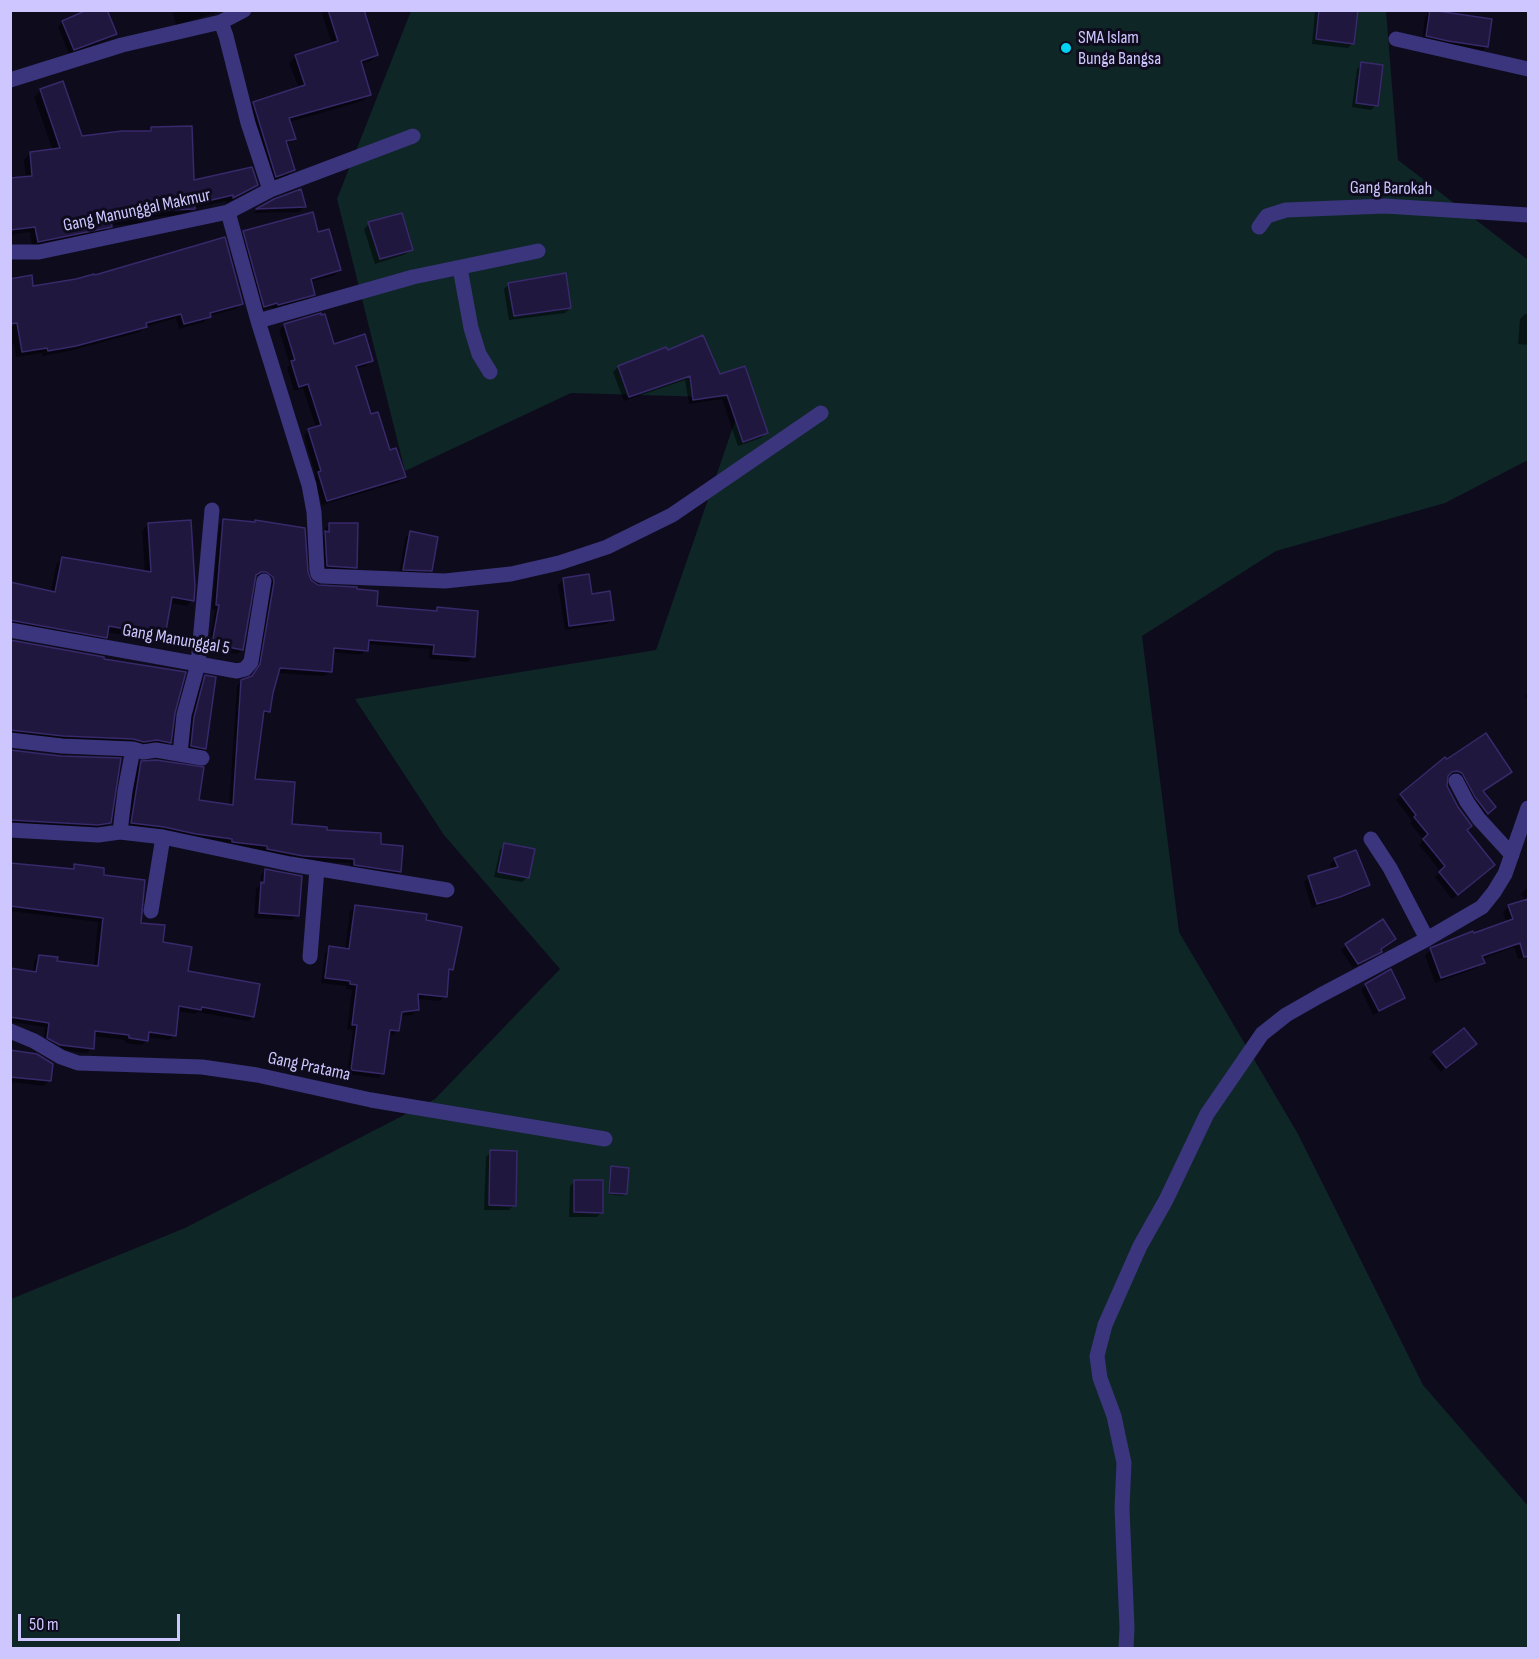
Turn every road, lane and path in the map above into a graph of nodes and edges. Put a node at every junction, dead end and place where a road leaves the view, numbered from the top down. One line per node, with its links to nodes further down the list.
1 (244, 10): 2 (street)
2 (221, 21): 5 (street); 7 (street)
3 (1396, 39): 4 (street)
4 (1528, 69)
5 (10, 80)
6 (412, 136): 7 (street)
7 (270, 190): 8 (street)
8 (228, 212): 12 (street, Gang Manunggal Makmur); 14 (street, Gang Manunggal Makmur)
9 (1528, 215): 10 (street, Gang Barokah)
10 (1259, 227)
11 (538, 251): 13 (street)
12 (10, 252)
13 (460, 268): 14 (street); 15 (street)
14 (258, 321): 16 (street, Gang Manunggal Makmur)
15 (490, 372)
16 (821, 413)
17 (213, 510): 20 (street)
18 (264, 581): 20 (street, Gang Manunggal 5)
19 (10, 630): 20 (street, Gang Manunggal 5)
20 (198, 664): 23 (street)
21 (10, 740): 22 (street)
22 (133, 750): 23 (street); 28 (street)
23 (180, 754): 24 (street)
24 (202, 758)
25 (1456, 781): 31 (street)
26 (1528, 808): 31 (street)
27 (10, 830): 28 (street)
28 (120, 832): 29 (street)
29 (163, 837): 32 (street); 34 (street)
30 (1371, 839): 35 (street)
31 (1512, 855): 35 (street)
32 (317, 869): 33 (street); 36 (street)
33 (447, 890)
34 (151, 911)
35 (1427, 939): 39 (street)
36 (310, 957)
37 (10, 1031): 38 (street, Gang Pratama)
38 (605, 1139)
39 (1126, 1648)

